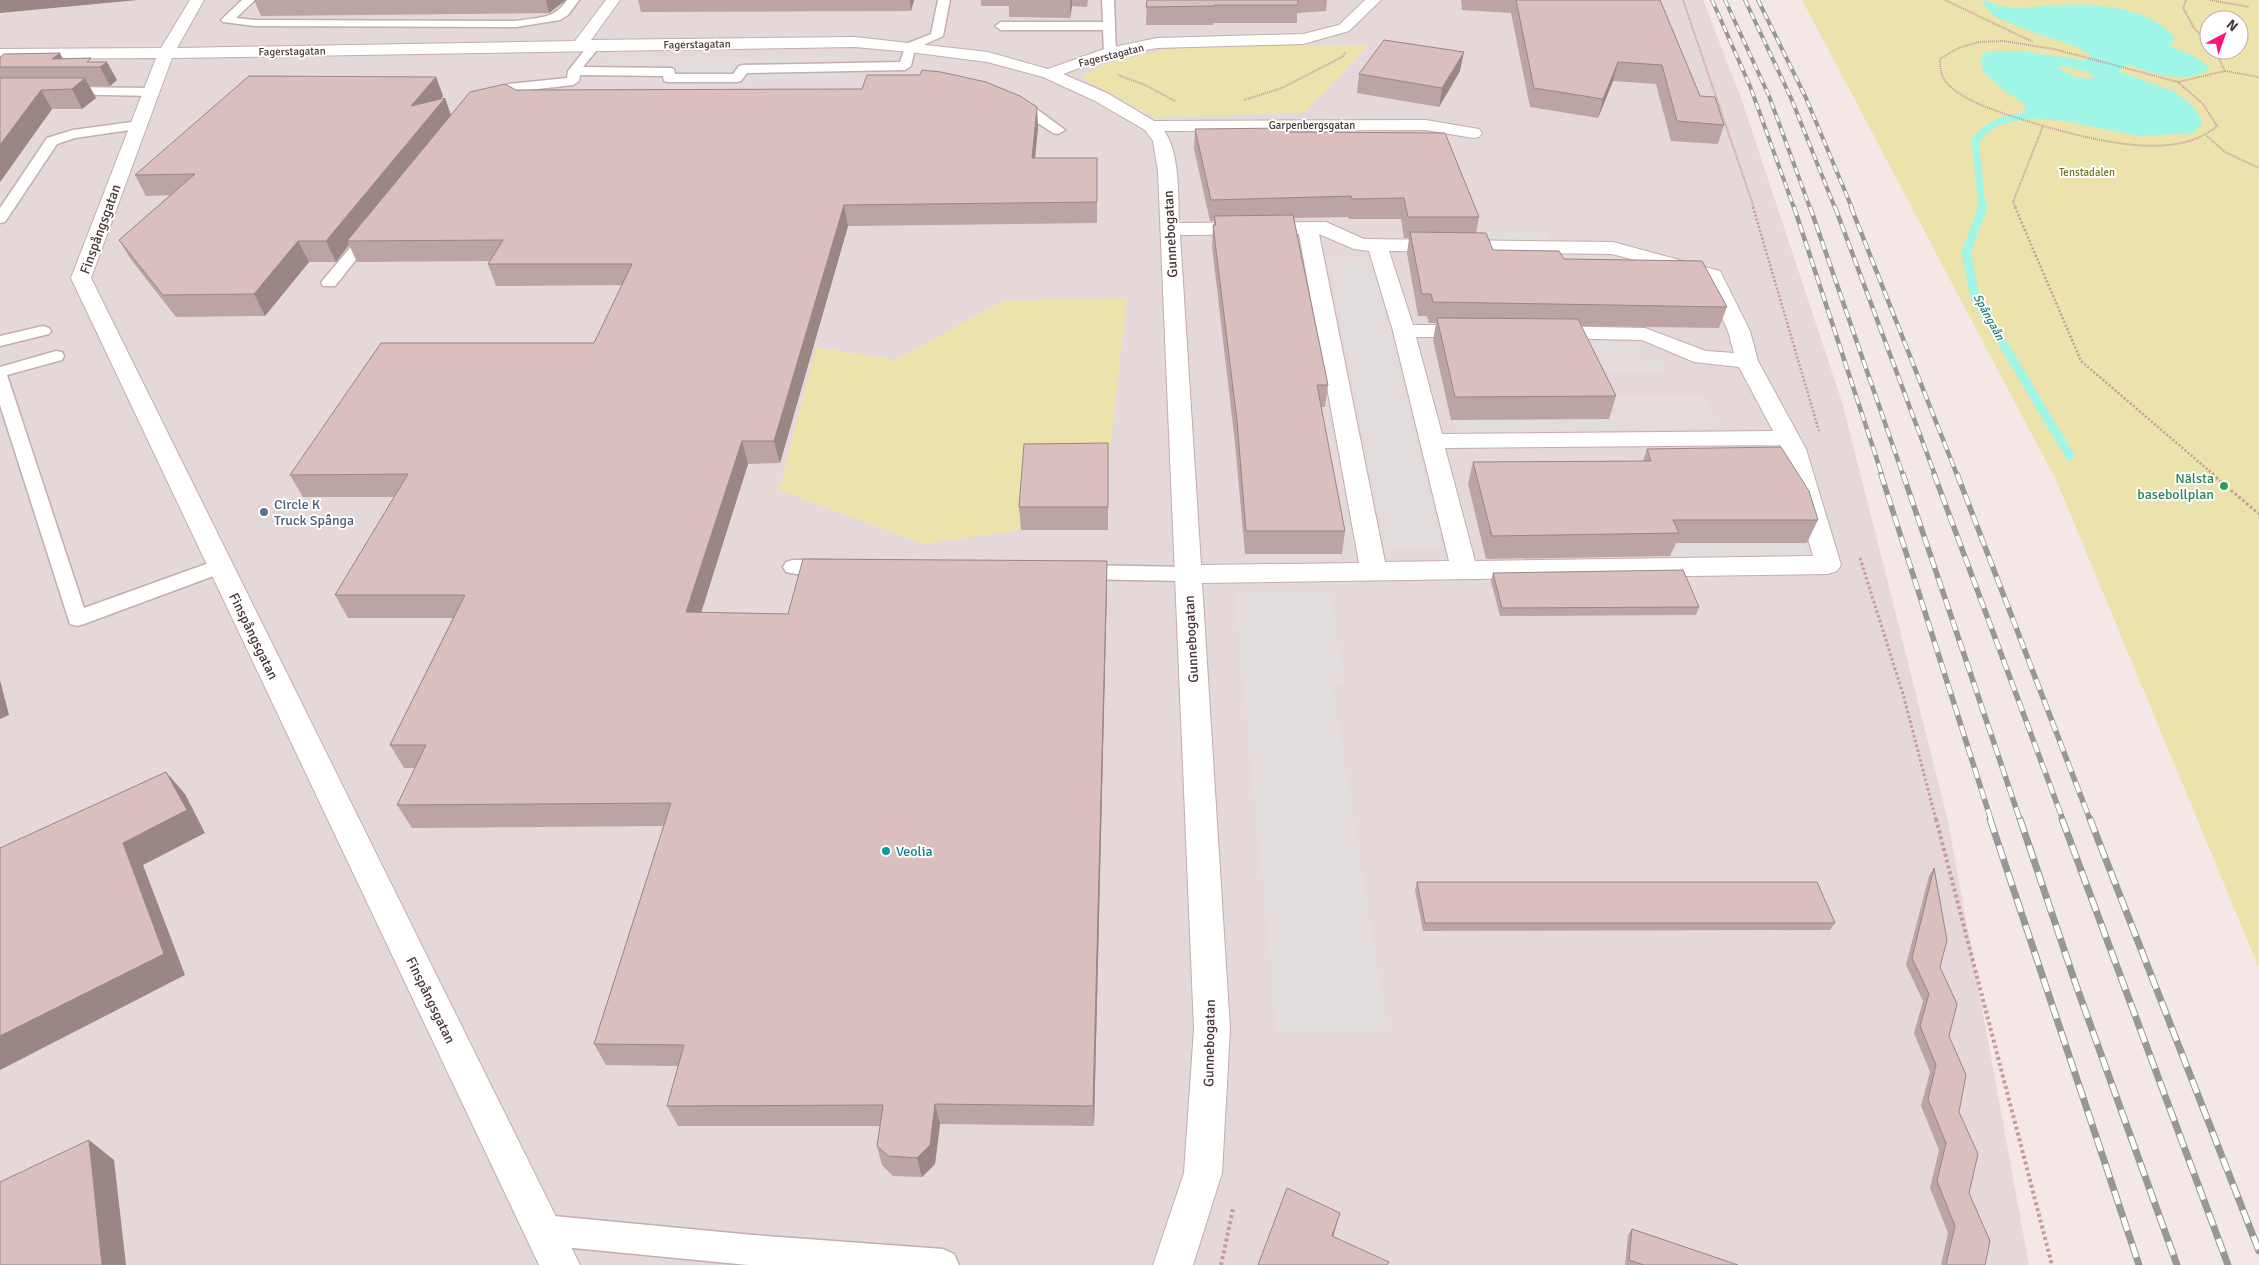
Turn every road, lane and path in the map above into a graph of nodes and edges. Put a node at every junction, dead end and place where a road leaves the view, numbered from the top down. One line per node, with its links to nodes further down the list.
1 (197, 0): 21 (street, Finspångsgatan)
2 (249, 0): 3 (lane)
3 (573, 0)
4 (613, 0): 16 (street)
5 (944, 0): 18 (lane)
6 (1108, 0): 14 (lane)
7 (1374, 0): 20 (street, Fagerstagatan)
8 (1683, 0): 58 (path)
9 (1945, 0): 17 (path)
10 (2186, 0): 15 (path)
11 (2210, 0): 12 (path)
12 (2249, 7)
13 (1001, 26): 14 (lane)
14 (1109, 26): 20 (lane)
15 (2199, 33)
16 (587, 45): 18 (street, Fagerstagatan); 21 (street, Fagerstagatan); 25 (lane)
17 (2040, 46): 30 (path); 38 (path)
18 (910, 47): 24 (lane); 27 (street, Fagerstagatan)
19 (1348, 50): 34 (path)
20 (1110, 52): 27 (street, Fagerstagatan)
21 (166, 53): 22 (street, Fagerstagatan); 32 (street, Finspångsgatan)
22 (4, 59)
23 (2219, 60): 26 (path)
24 (905, 66): 25 (lane); 29 (lane)
25 (574, 71): 35 (lane)
26 (2225, 71): 28 (path); 30 (path)
27 (1049, 74): 37 (street, Gunnebogatan)
28 (2259, 77)
29 (898, 80)
30 (2178, 82): 41 (path)
31 (48, 91): 32 (lane)
32 (152, 92): 36 (street, Finspångsgatan)
33 (1003, 99): 39 (lane)
34 (1243, 100)
35 (474, 103)
36 (139, 125): 43 (lane); 63 (street, Finspångsgatan)
37 (1150, 126): 40 (street, Garpenbergsgatan); 46 (street, Gunnebogatan)
38 (2043, 126): 41 (path); 61 (path)
39 (1058, 130)
40 (1473, 133)
41 (2207, 136): 42 (path)
42 (2259, 168)
43 (0, 219)
44 (378, 223): 48 (lane)
45 (1308, 228): 46 (street); 47 (street); 68 (street)
46 (1170, 229): 69 (street, Gunnebogatan)
47 (1377, 246): 49 (street); 55 (street)
48 (330, 283)
49 (1404, 330): 51 (street); 60 (street)
50 (43, 331): 53 (lane)
51 (1493, 332)
52 (1523, 332): 55 (street)
53 (0, 341)
54 (56, 356): 56 (lane)
55 (1748, 361): 59 (street)
56 (0, 372)
57 (0, 377): 63 (lane)
58 (1821, 435)
59 (1788, 438): 60 (street); 66 (street)
60 (1432, 442): 66 (street)
61 (2259, 514)
62 (1859, 554): 75 (path)
63 (220, 566): 70 (street, Finspångsgatan)
64 (793, 567): 65 (lane)
65 (852, 568)
66 (1464, 570): 68 (street)
67 (1060, 572): 69 (lane)
68 (1374, 572): 69 (street)
69 (1188, 574): 74 (street, Gunnebogatan)
70 (543, 1230): 71 (lane); 72 (street, Finspångsgatan)
71 (759, 1258): 73 (lane)
72 (560, 1265)
73 (943, 1265)
74 (1173, 1265)
75 (2052, 1265)

